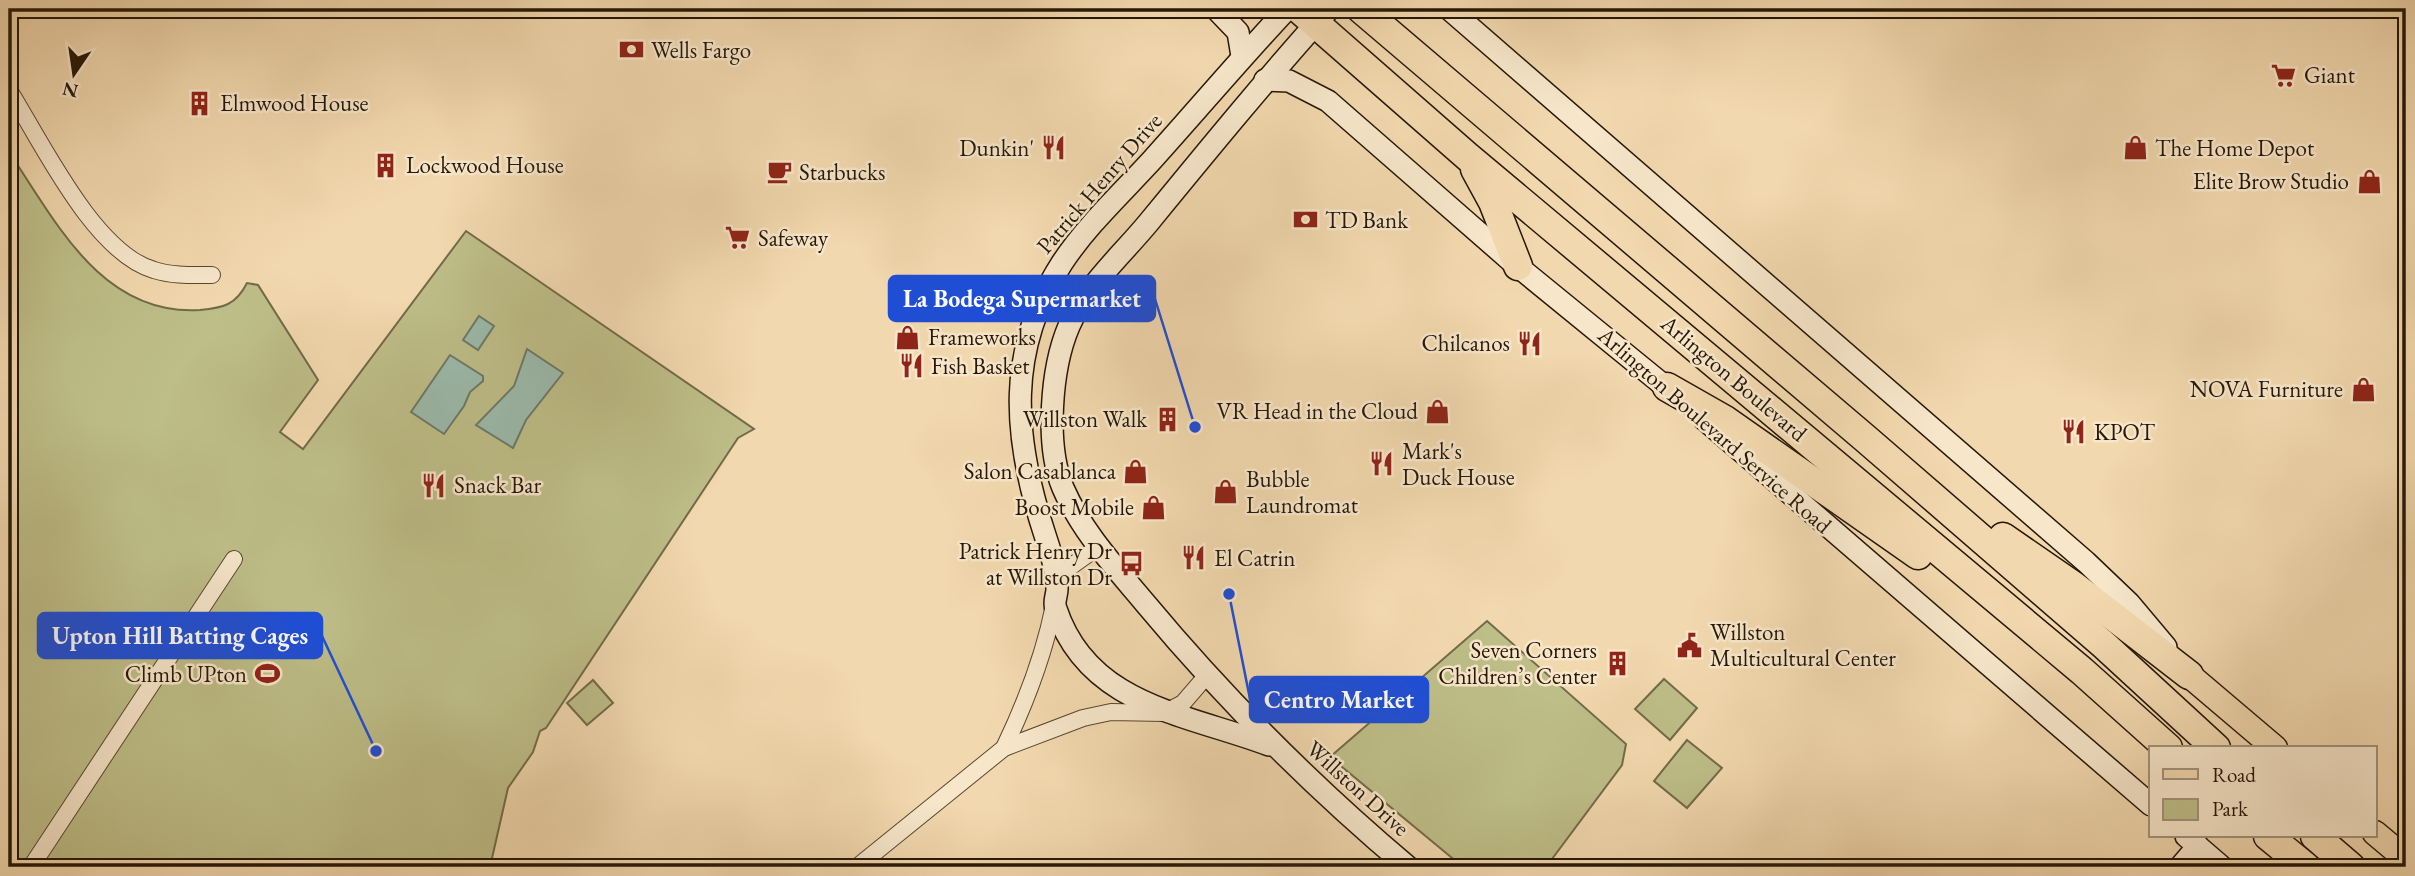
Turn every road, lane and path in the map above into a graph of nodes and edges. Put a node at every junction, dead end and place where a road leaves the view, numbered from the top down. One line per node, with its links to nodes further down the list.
1 (1216, 9): 6 (street)
2 (1287, 9): 6 (street, Patrick Henry Drive)
3 (1361, 9): 13 (highway, Arlington Boulevard)
4 (1451, 12): 19 (street)
5 (1315, 14): 7 (street); 9 (highway, Arlington Boulevard)
6 (1242, 56): 16 (street, Patrick Henry Drive)
7 (1265, 80): 10 (street, Arlington Boulevard Service Road); 14 (street)
8 (9, 90): 11 (street)
9 (1468, 157): 10 (highway); 17 (highway, Arlington Boulevard)
10 (1518, 266): 12 (street, Arlington Boulevard Service Road)
11 (212, 275)
12 (1667, 387): 17 (highway); 26 (street, Arlington Boulevard Service Road)
13 (1866, 439): 19 (highway); 22 (highway, Arlington Boulevard)
14 (1098, 547): 16 (street, Patrick Henry Drive); 18 (street)
15 (234, 559): 34 (street)
16 (1056, 596): 20 (street, Patrick Henry Drive); 25 (street, Patrick Henry Drive)
17 (2082, 671): 21 (highway, Arlington Boulevard)
18 (1208, 674): 20 (street); 24 (street)
19 (2189, 675): 23 (main road)
20 (1164, 713): 24 (street, Patrick Henry Drive); 25 (street, Patrick Henry Drive)
21 (2166, 746)
22 (2214, 746)
23 (2274, 746)
24 (1274, 747): 33 (street, Willston Drive)
25 (1004, 748): 35 (street, Patrick Henry Drive)
26 (2149, 803)
27 (2376, 834): 32 (main road)
28 (2269, 838): 38 (highway)
29 (2270, 838): 39 (highway)
30 (2317, 838): 40 (highway)
31 (2192, 841): 36 (street); 37 (street)
32 (2406, 859)
33 (1396, 864)
34 (31, 867)
35 (857, 867)
36 (2180, 867)
37 (2222, 867)
38 (2300, 867)
39 (2306, 867)
40 (2351, 867)

